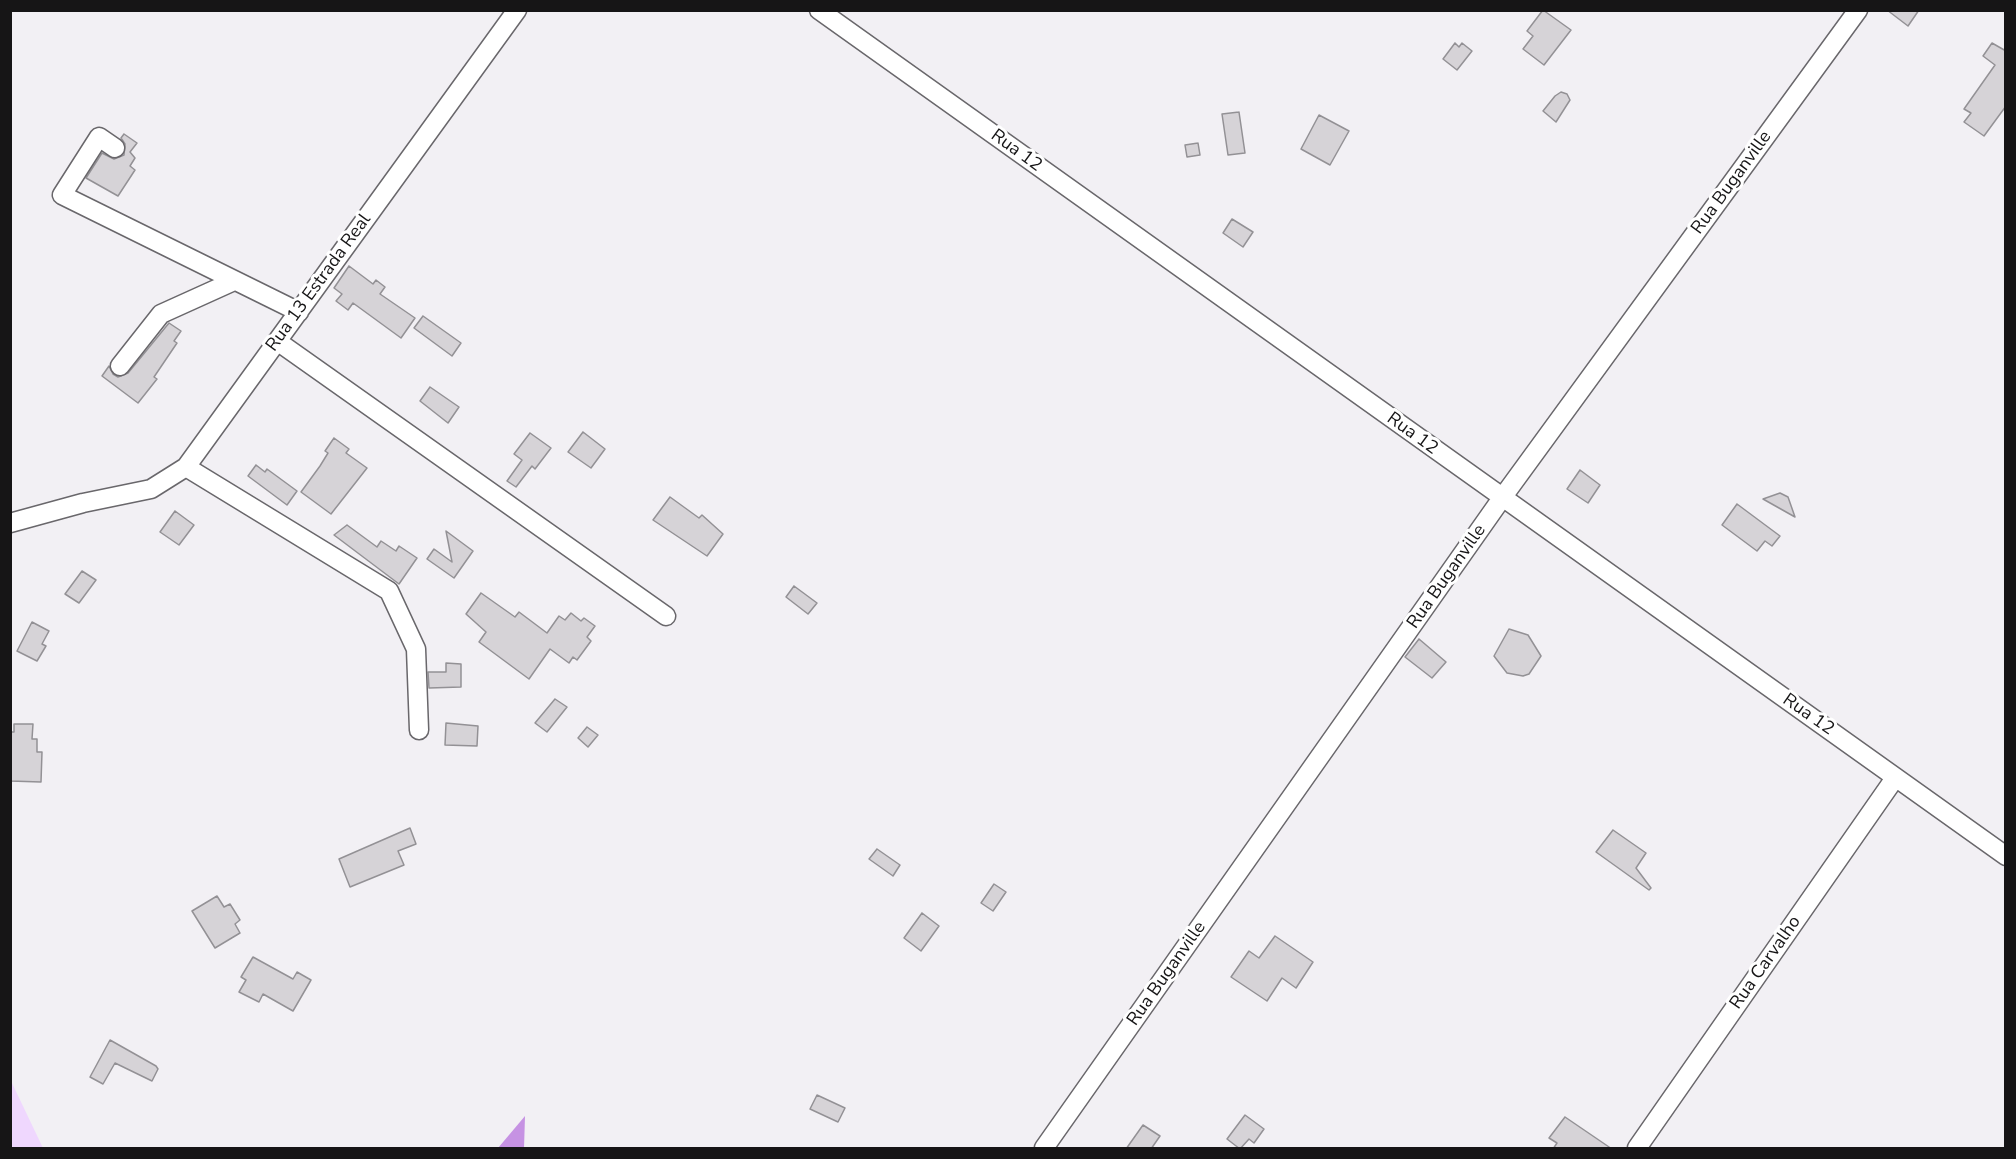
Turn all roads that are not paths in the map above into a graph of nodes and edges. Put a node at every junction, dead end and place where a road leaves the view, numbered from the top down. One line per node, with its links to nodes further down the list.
1 (517, 10): 6 (street, Rua 13 Estrada Real)
2 (819, 10): 10 (street, Rua 12)
3 (1858, 10): 10 (street, Rua Buganville)
4 (115, 148): 5 (street)
5 (234, 281): 6 (street); 8 (street)
6 (298, 312): 7 (street, Rua 13 Estrada Real)
7 (277, 341): 9 (street, Rua 13 Estrada Real); 12 (street)
8 (120, 366)
9 (186, 467): 11 (street, Rua 13 Estrada Real); 13 (street)
10 (1502, 498): 14 (street, Rua 12); 16 (street, Rua Buganville)
11 (10, 523)
12 (666, 616)
13 (419, 730)
14 (1895, 778): 15 (street, Rua 12); 17 (street, Rua Carvalho)
15 (2006, 856)
16 (1044, 1149)
17 (1637, 1149)

